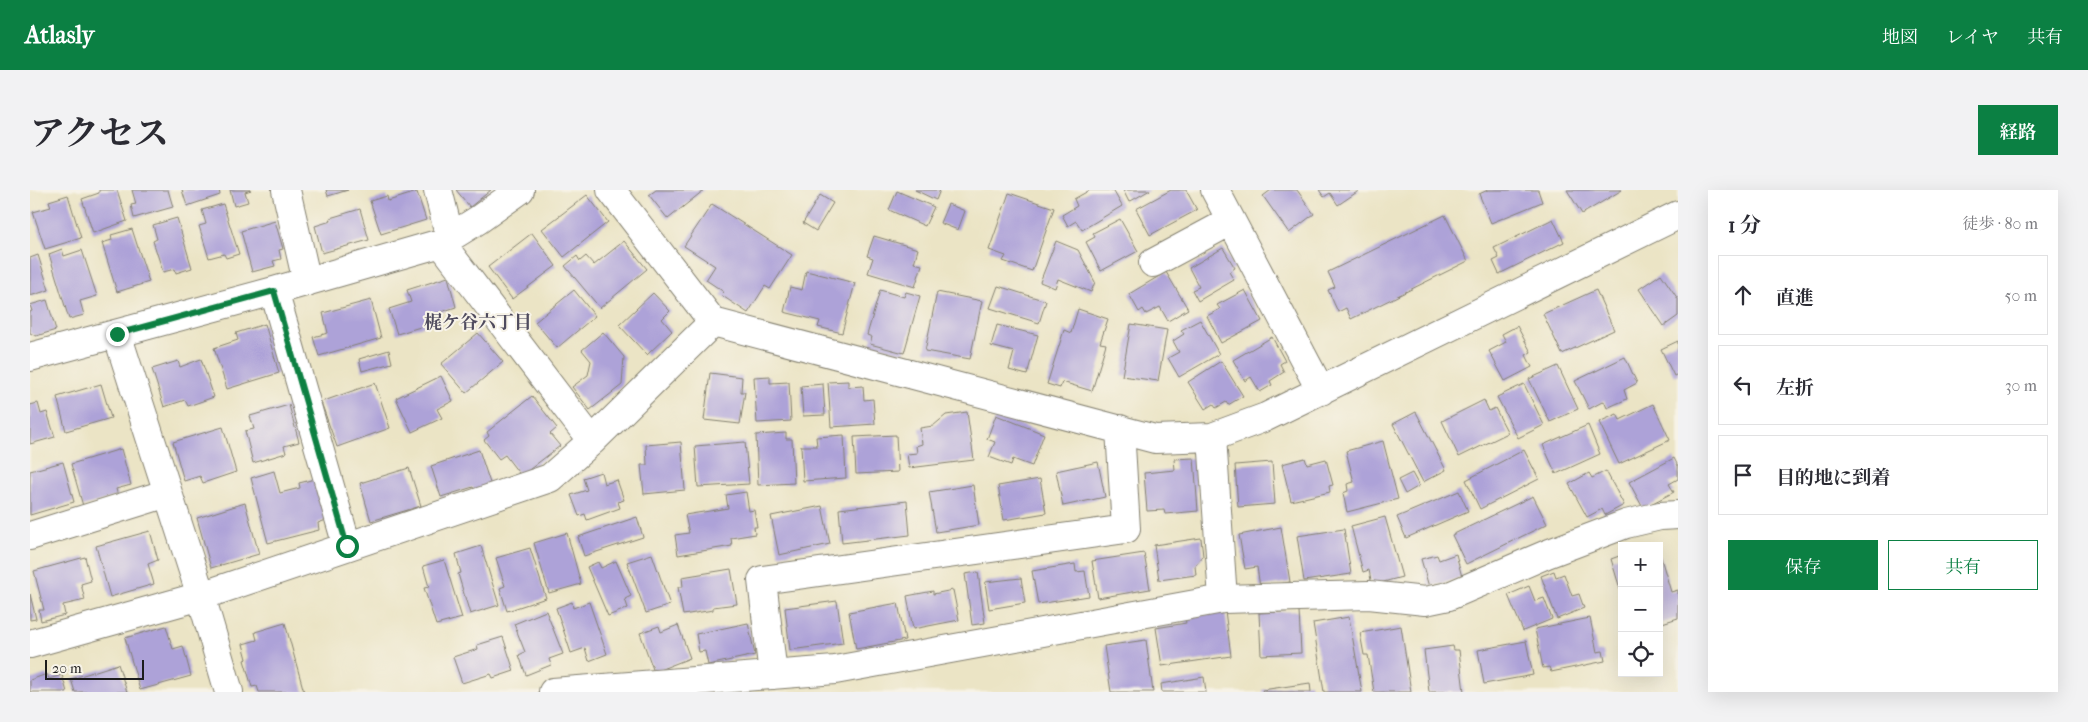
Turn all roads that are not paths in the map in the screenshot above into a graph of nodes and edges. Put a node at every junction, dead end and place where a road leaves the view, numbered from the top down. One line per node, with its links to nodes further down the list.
1 (286, 190): 10 (street)
2 (438, 190): 8 (street)
3 (520, 190): 8 (street)
4 (611, 190): 12 (street)
5 (1215, 190): 7 (street)
6 (1678, 215): 15 (street)
7 (1231, 221): 9 (street); 15 (street)
8 (446, 241): 10 (street); 18 (street)
9 (1153, 263)
10 (307, 282): 11 (street)
11 (274, 291): 13 (street); 22 (street)
12 (712, 322): 16 (street); 18 (street)
13 (117, 334): 14 (street); 19 (street)
14 (30, 358)
15 (1321, 391): 17 (street)
16 (1120, 429): 17 (street); 26 (street)
17 (1212, 437): 24 (street)
18 (592, 441): 22 (street)
19 (168, 493): 21 (street); 23 (street)
20 (1678, 515): 24 (street)
21 (30, 536)
22 (347, 546): 23 (street)
23 (201, 596): 25 (street); 27 (street)
24 (1222, 599): 26 (street)
25 (30, 644)
26 (773, 676): 28 (street)
27 (229, 692)
28 (553, 692)

